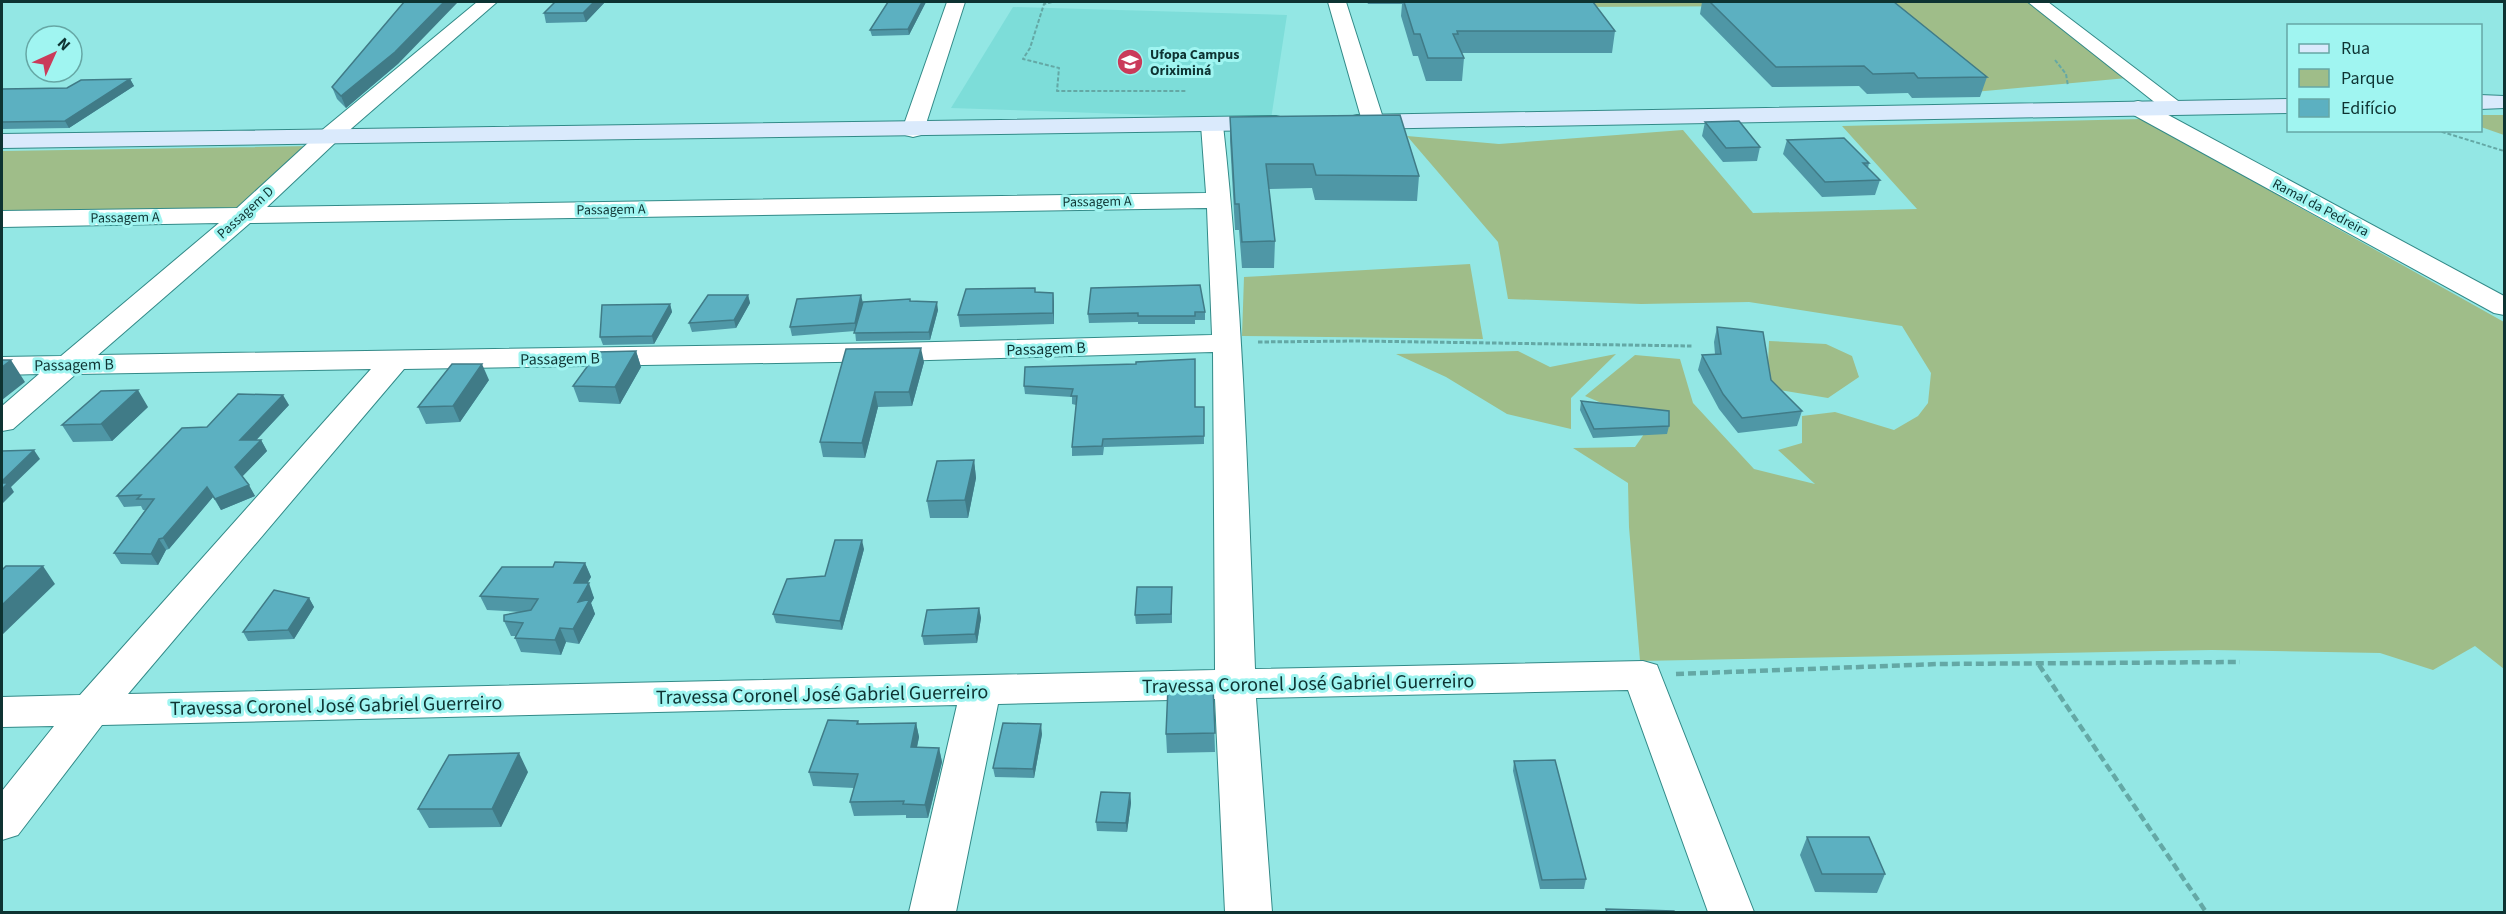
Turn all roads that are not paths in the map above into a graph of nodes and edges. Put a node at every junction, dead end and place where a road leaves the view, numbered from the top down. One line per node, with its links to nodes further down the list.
1 (488, 2): 15 (street, Passagem D)
2 (956, 2): 14 (street)
3 (1337, 2): 11 (street)
4 (2037, 2): 8 (street)
5 (2482, 102): 6 (main road)
6 (2505, 102)
7 (2287, 106): 8 (main road)
8 (2175, 107): 9 (main road)
9 (2138, 108): 11 (main road); 20 (street, Ramal da Pedreira)
10 (1338, 122): 11 (main road)
11 (1373, 122)
12 (1292, 123): 13 (main road)
13 (1212, 125): 14 (main road); 17 (street)
14 (913, 130): 15 (main road)
15 (329, 136): 16 (main road); 18 (street, Passagem D)
16 (2, 141)
17 (1220, 200): 18 (street, Passagem A); 21 (street)
18 (244, 215): 19 (street, Passagem A); 23 (street, Passagem D)
19 (2, 219)
20 (2505, 307)
21 (1227, 343): 22 (street, Passagem B); 26 (street)
22 (395, 360): 23 (street, Passagem B); 28 (street)
23 (67, 364): 24 (street, Passagem B); 25 (street, Passagem D)
24 (2, 366)
25 (2, 422)
26 (1235, 685): 27 (street, Travessa Coronel José Gabriel Guerreiro); 32 (street); 33 (street, Travessa Coronel José Gabriel Guerreiro)
27 (980, 691): 28 (street, Travessa Coronel José Gabriel Guerreiro); 31 (street)
28 (91, 711): 29 (street, Travessa Coronel José Gabriel Guerreiro); 30 (street)
29 (2, 712)
30 (2, 822)
31 (933, 912)
32 (1250, 912)
33 (1731, 912)

